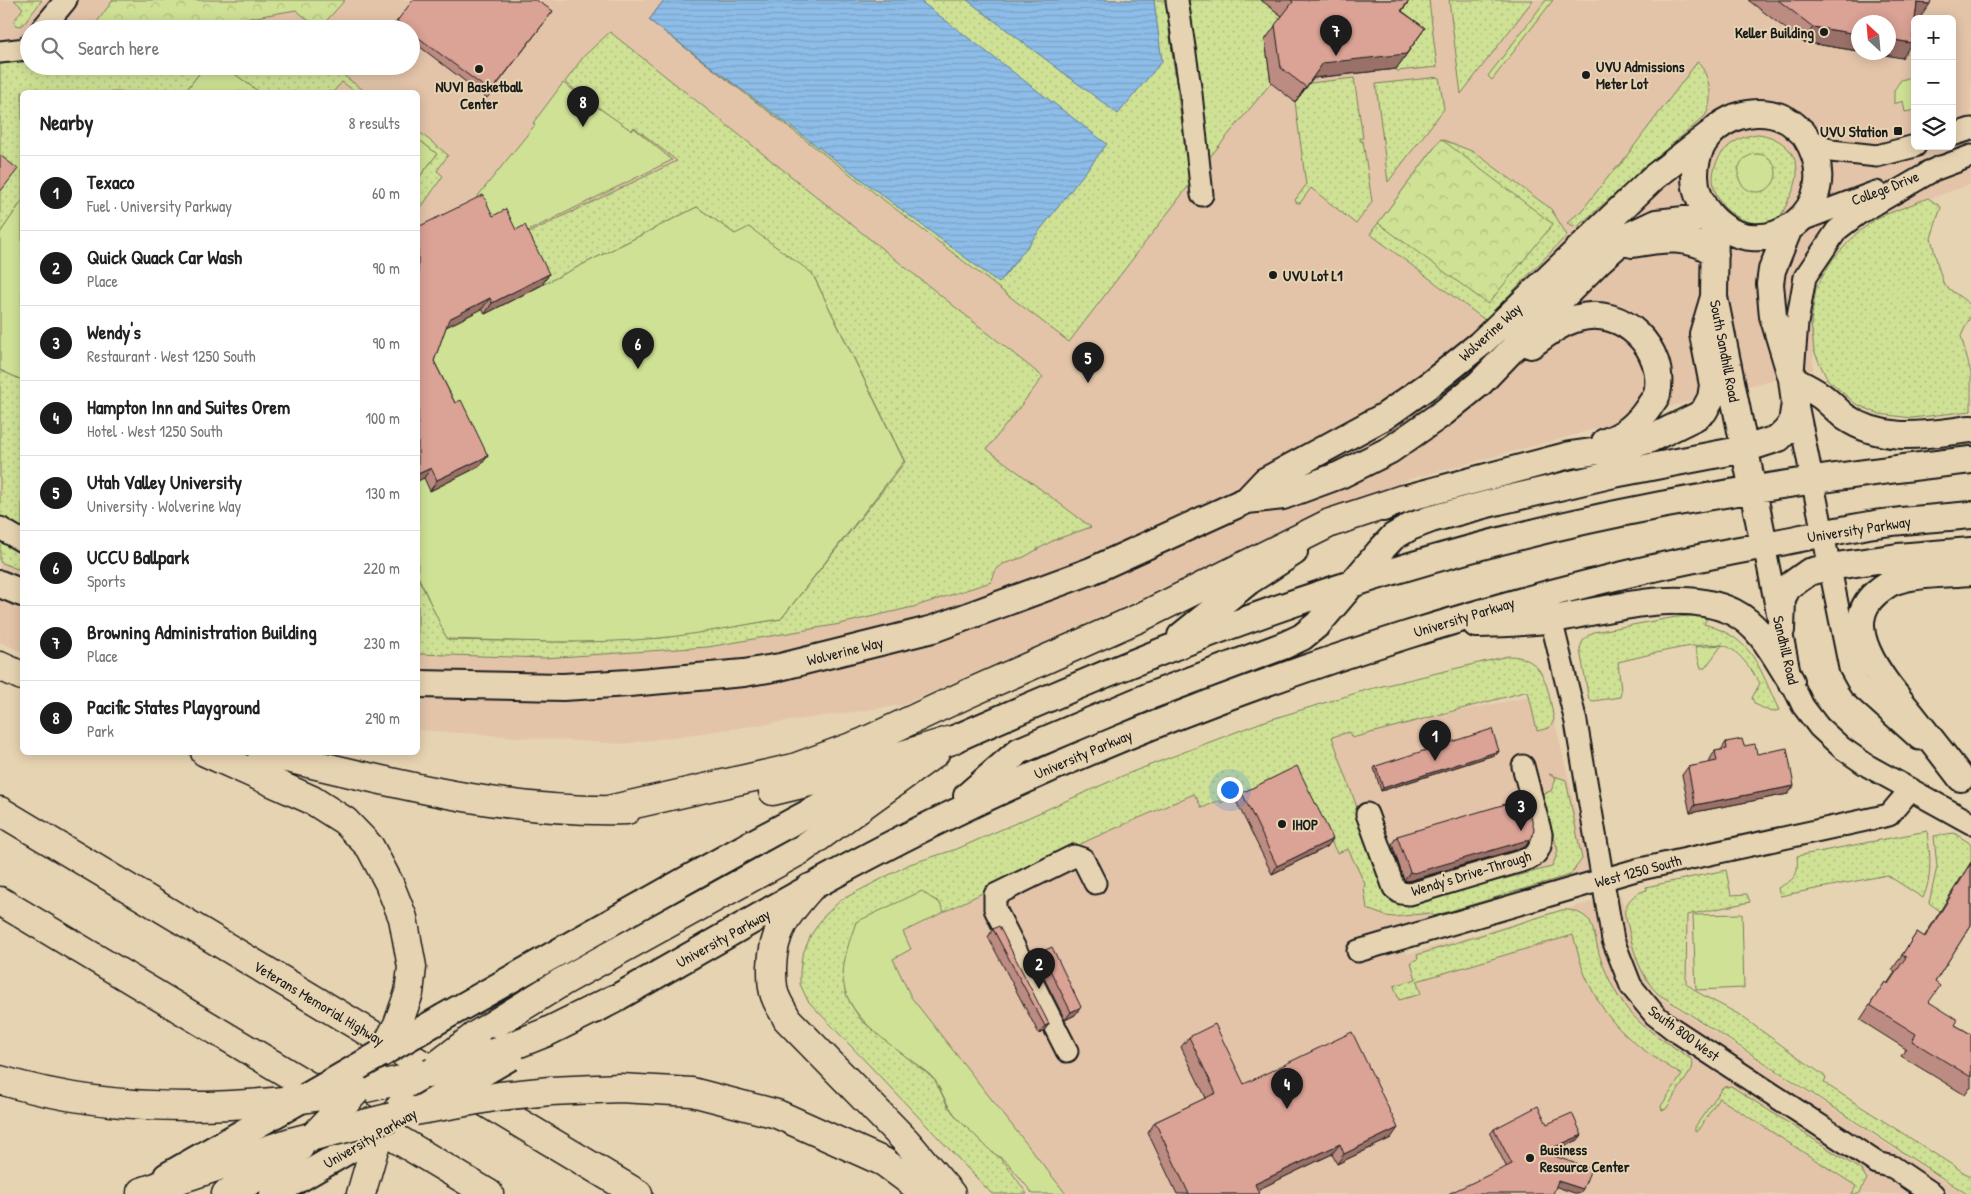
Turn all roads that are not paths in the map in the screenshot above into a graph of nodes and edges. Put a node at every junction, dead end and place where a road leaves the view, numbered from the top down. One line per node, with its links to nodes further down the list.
1 (66, 0): 3 (street)
2 (1177, 0): 13 (street)
3 (49, 20)
4 (20, 50): 5 (street)
5 (0, 52)
6 (1971, 129): 7 (street)
7 (1956, 133)
8 (1710, 134): 9 (main road); 14 (main road); 28 (main road, Wolverine Way)
9 (1805, 135): 10 (street, College Drive); 15 (main road)
10 (1911, 147)
11 (1971, 156): 12 (street, College Drive)
12 (1939, 167): 15 (street, College Drive); 19 (street)
13 (1202, 195)
14 (1713, 219): 15 (main road); 16 (main road, Wolverine Way); 17 (main road, South Sandhill Road)
15 (1794, 225): 19 (main road)
16 (1614, 247): 17 (main road); 20 (main road, Wolverine Way)
17 (1715, 254): 18 (main road, South Sandhill Road)
18 (1714, 297): 22 (main road, South Sandhill Road); 23 (main road)
19 (1792, 379): 21 (main road); 22 (main road); 25 (street)
20 (1480, 383): 23 (main road); 28 (main road, Wolverine Way)
21 (1971, 429)
22 (1744, 449): 26 (main road, Sandhill Road); 37 (main road)
23 (1570, 456): 27 (main road)
24 (1971, 460): 25 (main road)
25 (1812, 480): 26 (main road); 31 (street)
26 (1753, 490): 33 (main road, Sandhill Road); 37 (main road)
27 (1403, 499): 43 (main road); 54 (highway)
28 (1247, 500): 47 (main road, Wolverine Way)
29 (1971, 515): 31 (main road, University Parkway)
30 (0, 528): 32 (street)
31 (1822, 534): 33 (main road, University Parkway); 35 (street)
32 (20, 540)
33 (1764, 545): 41 (main road, University Parkway); 42 (street, Sandhill Road)
34 (1971, 551): 35 (main road)
35 (1829, 567): 42 (main road); 52 (street)
36 (1971, 572): 52 (main road)
37 (1355, 583): 43 (main road); 57 (main road)
38 (0, 584): 39 (main road)
39 (20, 592)
40 (1551, 619): 41 (main road); 46 (main road); 59 (street, South 800 West)
41 (1431, 628): 57 (main road, University Parkway)
42 (1781, 630): 46 (street, Sandhill Road)
43 (1163, 650): 48 (main road)
44 (0, 666): 45 (highway)
45 (20, 675)
46 (1791, 681): 53 (street, Sandhill Road)
47 (420, 684)
48 (952, 740): 54 (highway); 66 (main road, bridge); 68 (highway, bridge)
49 (212, 755): 66 (highway, bridge)
50 (275, 755): 54 (highway)
51 (1523, 766): 56 (street, Wendy's Drive-Through)
52 (1968, 776)
53 (1911, 789): 58 (street, Sandhill Road); 59 (street, West 1250 South)
54 (608, 810)
55 (0, 811): 79 (highway, Veterans Memorial Highway)
56 (1367, 814)
57 (942, 818): 61 (main road, University Parkway)
58 (1971, 823)
59 (1603, 880): 63 (street, West 1250 South); 82 (street, South 800 West)
60 (1095, 884): 65 (street)
61 (810, 888): 64 (main road, University Parkway); 81 (highway)
62 (0, 901): 78 (highway)
63 (1358, 951)
64 (614, 999): 67 (highway)
65 (1067, 1051)
66 (383, 1052): 70 (highway, bridge); 71 (main road, bridge)
67 (505, 1054): 68 (highway, bridge); 72 (main road, University Parkway, bridge)
68 (428, 1074): 70 (highway); 72 (highway)
69 (0, 1080): 71 (highway)
70 (357, 1090): 71 (highway, bridge); 73 (highway, bridge)
71 (302, 1099): 75 (main road)
72 (397, 1120): 73 (highway, bridge); 74 (highway); 77 (main road, University Parkway); 80 (highway, bridge)
73 (302, 1141): 75 (highway); 76 (highway)
74 (362, 1189)
75 (138, 1193)
76 (226, 1194)
77 (273, 1194)
78 (489, 1194)
79 (638, 1194)
80 (927, 1194)
81 (951, 1194)
82 (1933, 1194)

